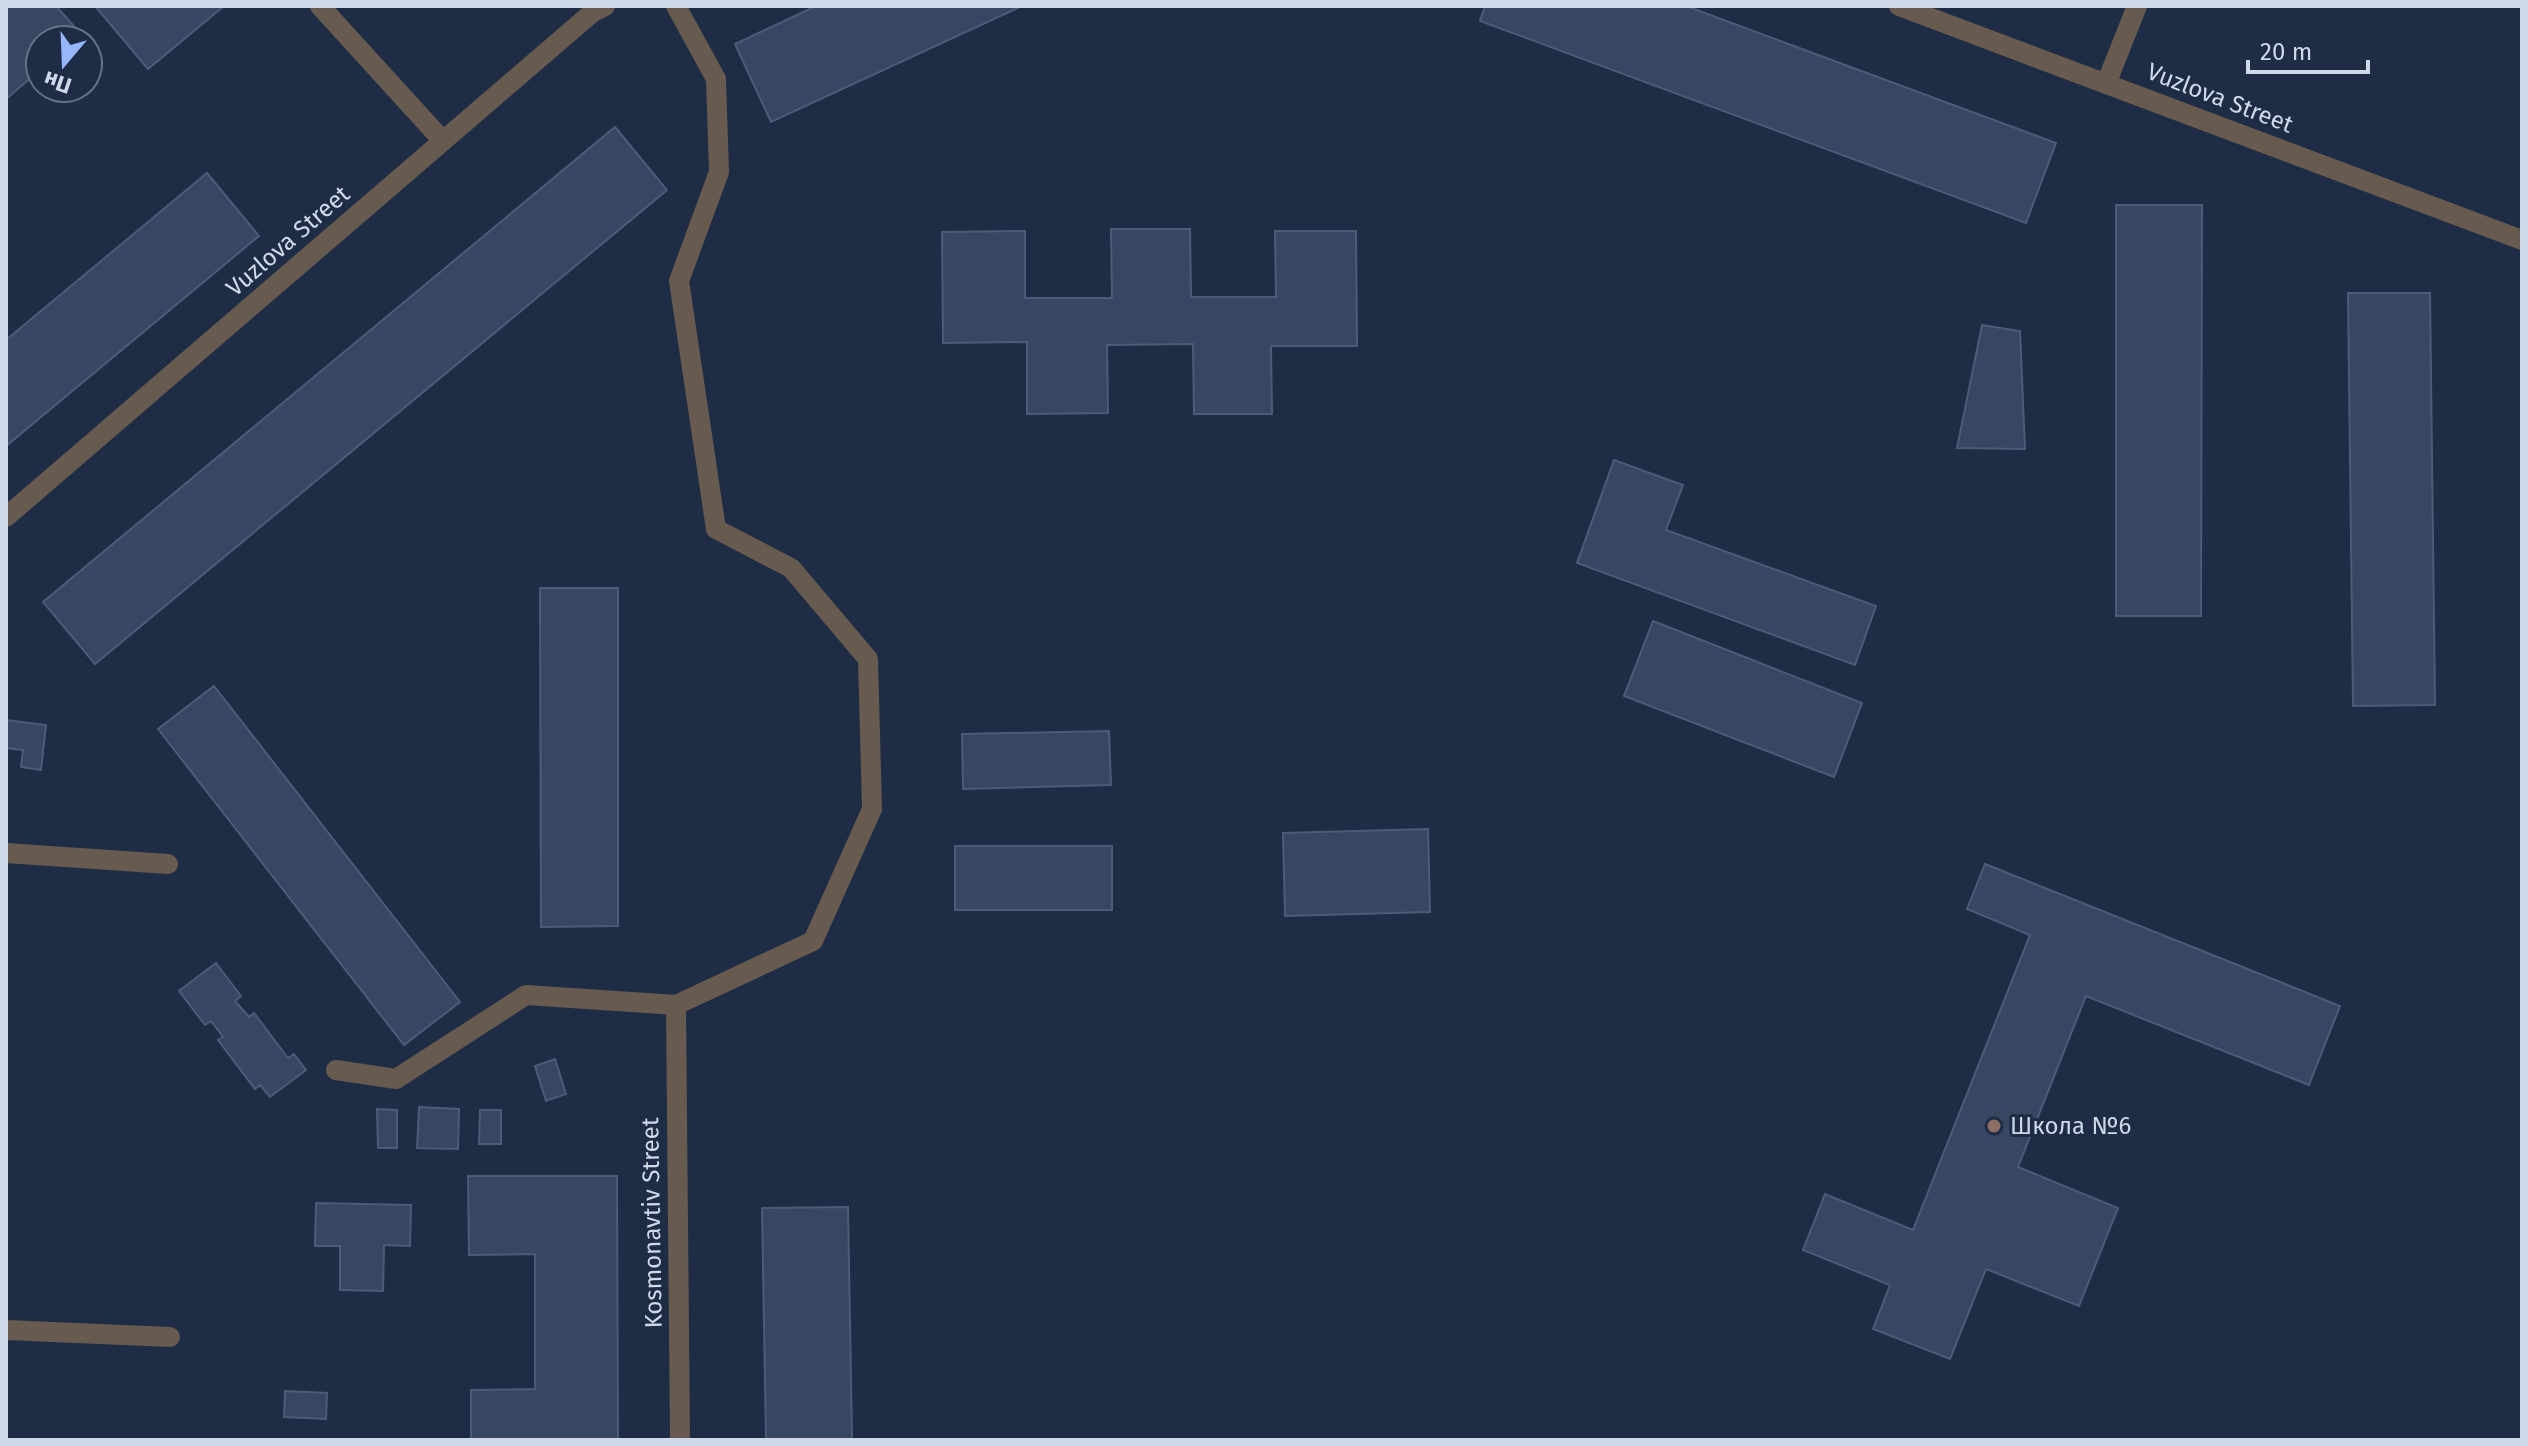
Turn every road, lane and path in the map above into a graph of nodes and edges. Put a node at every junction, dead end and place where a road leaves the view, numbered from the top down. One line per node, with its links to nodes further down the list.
1 (320, 6): 7 (street)
2 (605, 6): 7 (street, Vuzlova Street)
3 (676, 6): 12 (street)
4 (1899, 6): 6 (street, Vuzlova Street)
5 (2137, 6): 6 (street)
6 (2106, 84): 8 (street, Vuzlova Street)
7 (443, 141): 9 (street, Vuzlova Street)
8 (2522, 240)
9 (6, 517)
10 (6, 853): 11 (street)
11 (168, 864)
12 (676, 1005): 13 (street); 16 (street, Kosmonavtiv Street)
13 (336, 1070)
14 (6, 1330): 15 (street)
15 (170, 1337)
16 (680, 1440)

